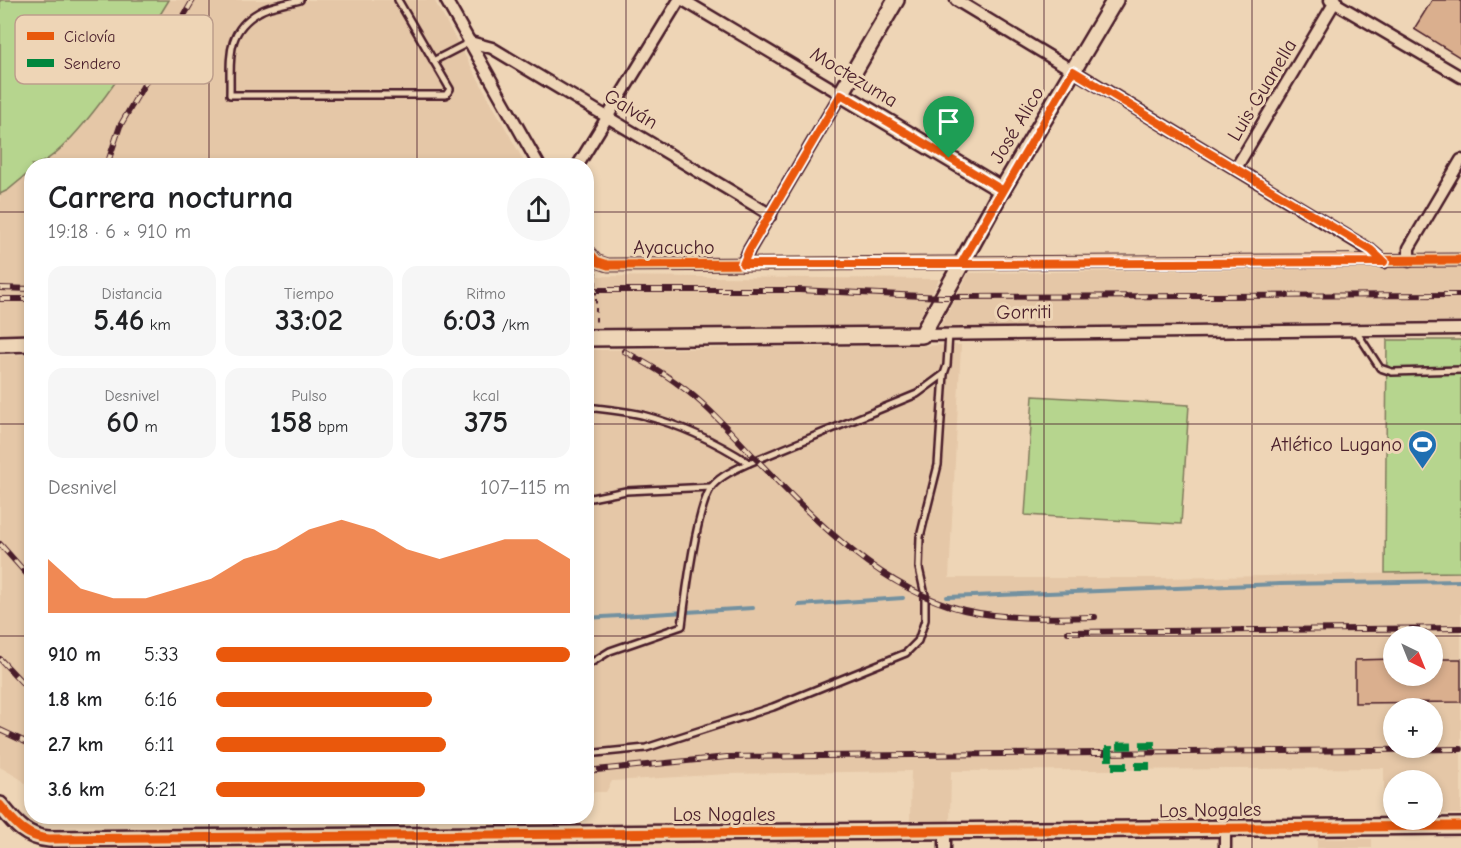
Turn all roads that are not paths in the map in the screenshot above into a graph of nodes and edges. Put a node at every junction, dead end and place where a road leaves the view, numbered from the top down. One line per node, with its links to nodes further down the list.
1 (300, 0): 10 (lane)
2 (398, 0): 10 (lane)
3 (681, 0): 13 (street, Moctezuma); 14 (street)
4 (896, 0): 13 (street)
5 (956, 0): 11 (street)
6 (1115, 0): 11 (street, José Alico)
7 (448, 1): 9 (street)
8 (1334, 1): 12 (street); 18 (street, Luis Guanella)
9 (470, 42): 10 (lane); 14 (street, Galván); 15 (street)
10 (433, 61)
11 (1073, 71): 18 (street); 19 (street, José Alico)
12 (1461, 77)
13 (841, 94): 19 (street, Moctezuma); 20 (street)
14 (609, 116): 16 (street); 20 (street, Galván)
15 (535, 158)
16 (582, 158)
17 (1461, 160): 23 (street)
18 (1236, 168): 24 (street)
19 (1002, 190): 26 (street, José Alico)
20 (771, 214): 25 (street)
21 (594, 259): 25 (street, Ayacucho)
22 (1461, 260): 23 (street, Ayacucho)
23 (1409, 261): 24 (street, Ayacucho)
24 (1384, 262): 26 (street, Ayacucho)
25 (743, 264): 26 (street, Ayacucho)
26 (961, 264): 30 (street, José Alico)
27 (1461, 329): 28 (street, Gorriti)
28 (1355, 330): 29 (street, Gorriti); 34 (lane)
29 (949, 334): 30 (street, Gorriti); 35 (lane)
30 (922, 335): 31 (street, Gorriti)
31 (594, 338)
32 (0, 344): 33 (street)
33 (24, 344)
34 (1461, 370)
35 (944, 374): 37 (lane); 41 (lane)
36 (594, 407): 37 (lane)
37 (748, 463): 38 (lane)
38 (711, 487): 39 (lane); 40 (lane)
39 (594, 497)
40 (594, 661)
41 (594, 753)
42 (0, 805): 47 (street, Los Nogales)
43 (1461, 826): 44 (street, Los Nogales)
44 (1225, 827): 45 (street, Los Nogales); 49 (street)
45 (945, 831): 46 (street, Los Nogales); 48 (street)
46 (536, 840): 47 (street, Los Nogales)
47 (137, 843)
48 (945, 848)
49 (1225, 848)

